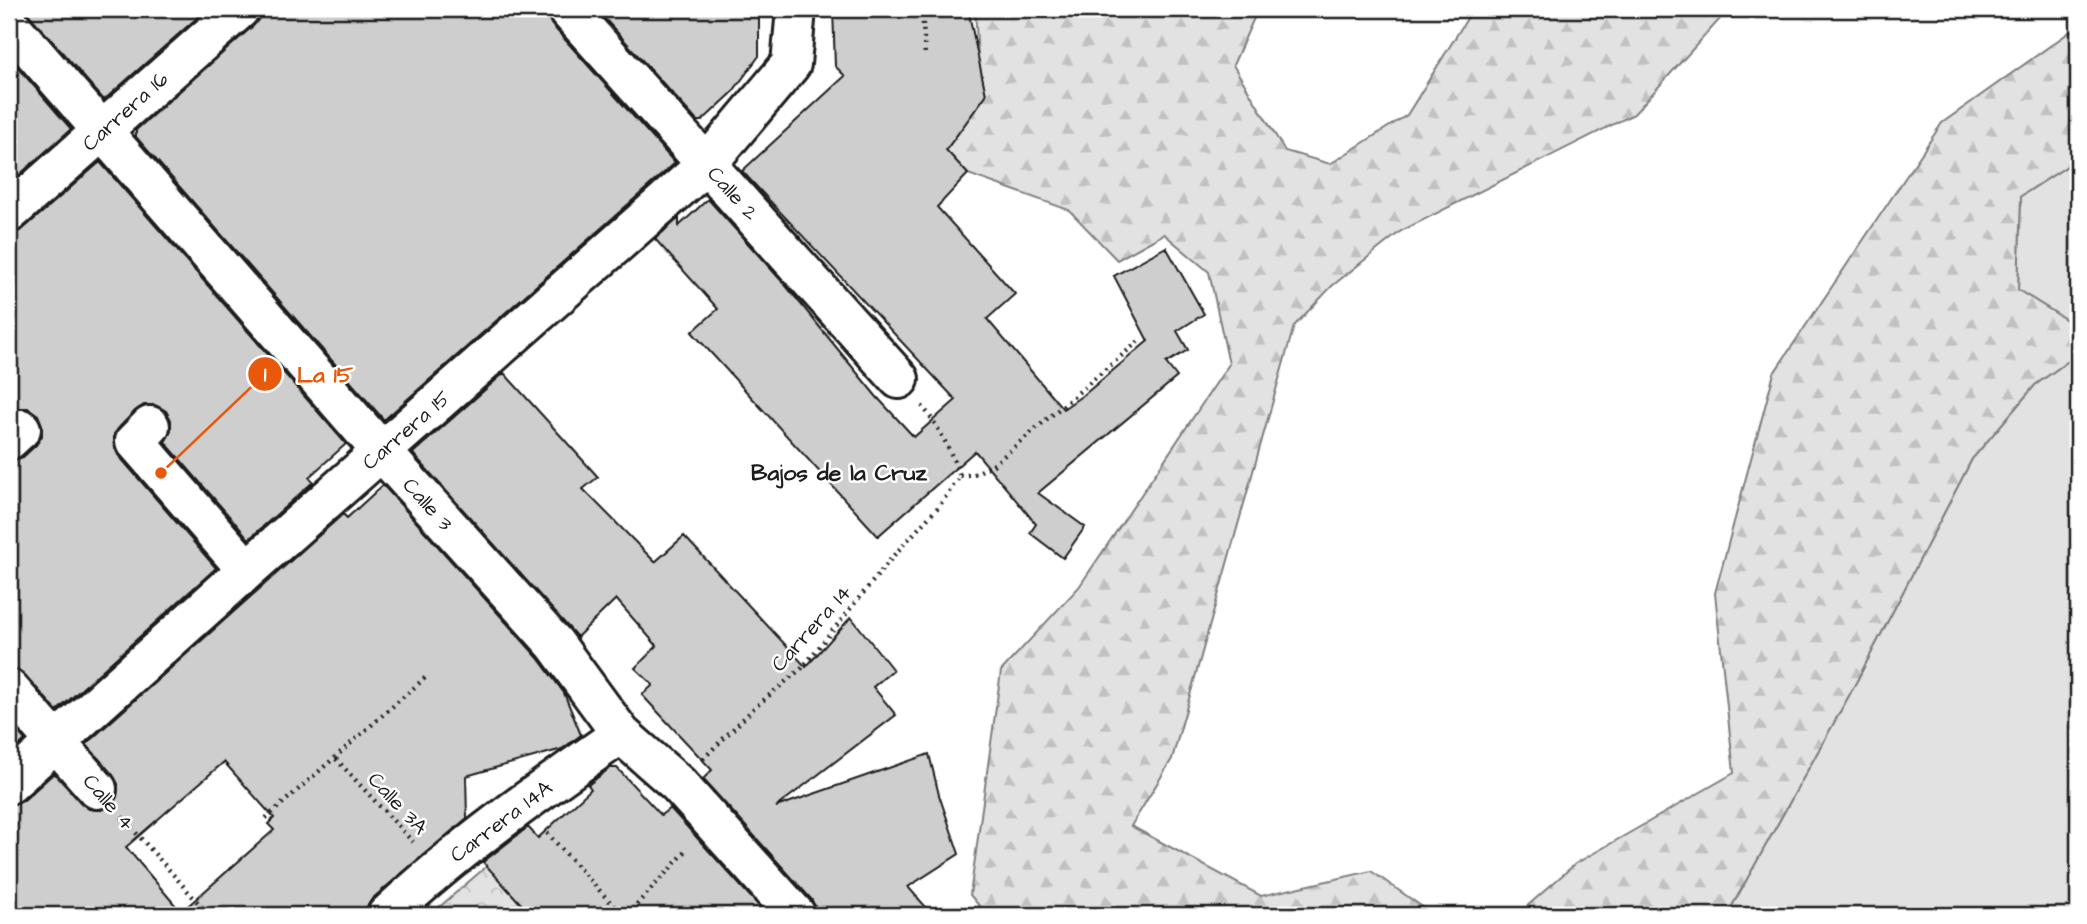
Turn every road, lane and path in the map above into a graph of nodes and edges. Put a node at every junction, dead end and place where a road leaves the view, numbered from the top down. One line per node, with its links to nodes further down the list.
1 (240, 9): 7 (street, Carrera 16)
2 (566, 9): 8 (street, Calle 2)
3 (796, 9): 8 (street, Carrera 15)
4 (922, 9): 6 (path)
5 (9, 24): 7 (street, Calle 3)
6 (925, 55)
7 (103, 132): 9 (street, Carrera 16); 13 (street, Calle 3)
8 (707, 164): 11 (street, Calle 2); 13 (street, Carrera 15)
9 (9, 213)
10 (1140, 340): 14 (path)
11 (899, 379): 14 (path)
12 (150, 426): 15 (street)
13 (382, 452): 15 (street, Carrera 15); 18 (street, Calle 3)
14 (960, 476): 22 (path, Carrera 14)
15 (247, 570): 19 (street, Carrera 15)
16 (426, 677): 20 (path)
17 (9, 689): 19 (street, Calle 4)
18 (621, 734): 22 (street, Calle 3); 24 (street, Carrera 14A)
19 (56, 742): 21 (street, Carrera 15); 23 (street, Calle 4)
20 (336, 758): 25 (path); 27 (path, Calle 3A)
21 (9, 784)
22 (678, 784): 31 (street, Calle 3)
23 (97, 789): 28 (path, Calle 4)
24 (520, 804): 27 (street, Carrera 14A); 30 (path)
25 (267, 818)
26 (693, 844): 30 (path)
27 (437, 869): 29 (street, Carrera 14A)
28 (209, 915)
29 (387, 915)
30 (625, 915)
31 (796, 915)

